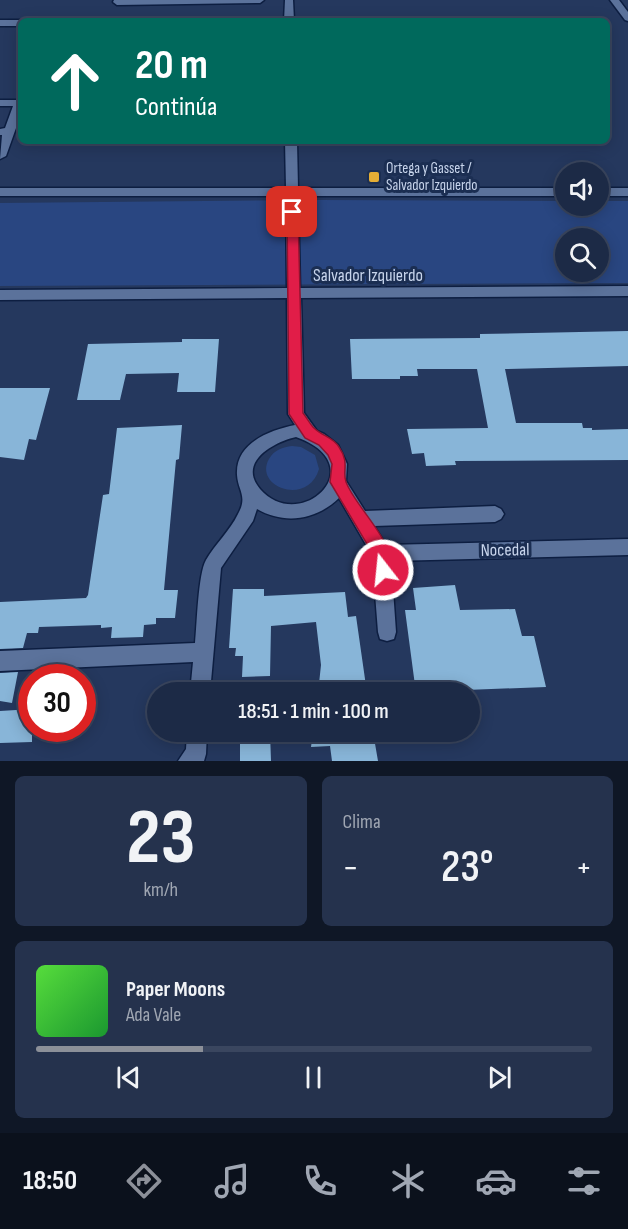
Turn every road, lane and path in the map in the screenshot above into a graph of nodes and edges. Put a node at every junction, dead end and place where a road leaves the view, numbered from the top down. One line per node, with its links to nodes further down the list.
1 (260, 0): 4 (street)
2 (289, 0): 5 (street)
3 (614, 0): 6 (street)
4 (117, 2)
5 (289, 18)
6 (628, 18)
7 (0, 23): 8 (street)
8 (18, 23)
9 (0, 103): 10 (street)
10 (18, 103)
11 (18, 106): 12 (street)
12 (4, 131): 14 (street)
13 (291, 144): 15 (street)
14 (0, 156)
15 (292, 191): 16 (street); 17 (street); 21 (street)
16 (0, 192)
17 (555, 192)
18 (609, 192): 19 (street)
19 (628, 192)
20 (628, 291): 21 (street, Salvador Izquierdo)
21 (294, 293): 22 (street, Salvador Izquierdo); 23 (street)
22 (0, 295)
23 (296, 414): 24 (street); 25 (street)
24 (282, 432): 25 (street); 27 (street)
25 (310, 434): 26 (street)
26 (338, 482): 28 (street); 30 (street)
27 (252, 493): 29 (street); 32 (street)
28 (324, 502): 29 (street); 30 (street, Nocedal)
29 (272, 507): 32 (street)
30 (357, 512): 31 (street, Nocedal); 34 (street)
31 (495, 513)
32 (247, 516): 36 (street)
33 (628, 547): 34 (street, Nocedal)
34 (381, 553): 35 (street)
35 (387, 632)
36 (204, 652): 37 (street); 38 (street)
37 (0, 661)
38 (201, 682)
39 (196, 742): 40 (street)
40 (189, 761)

